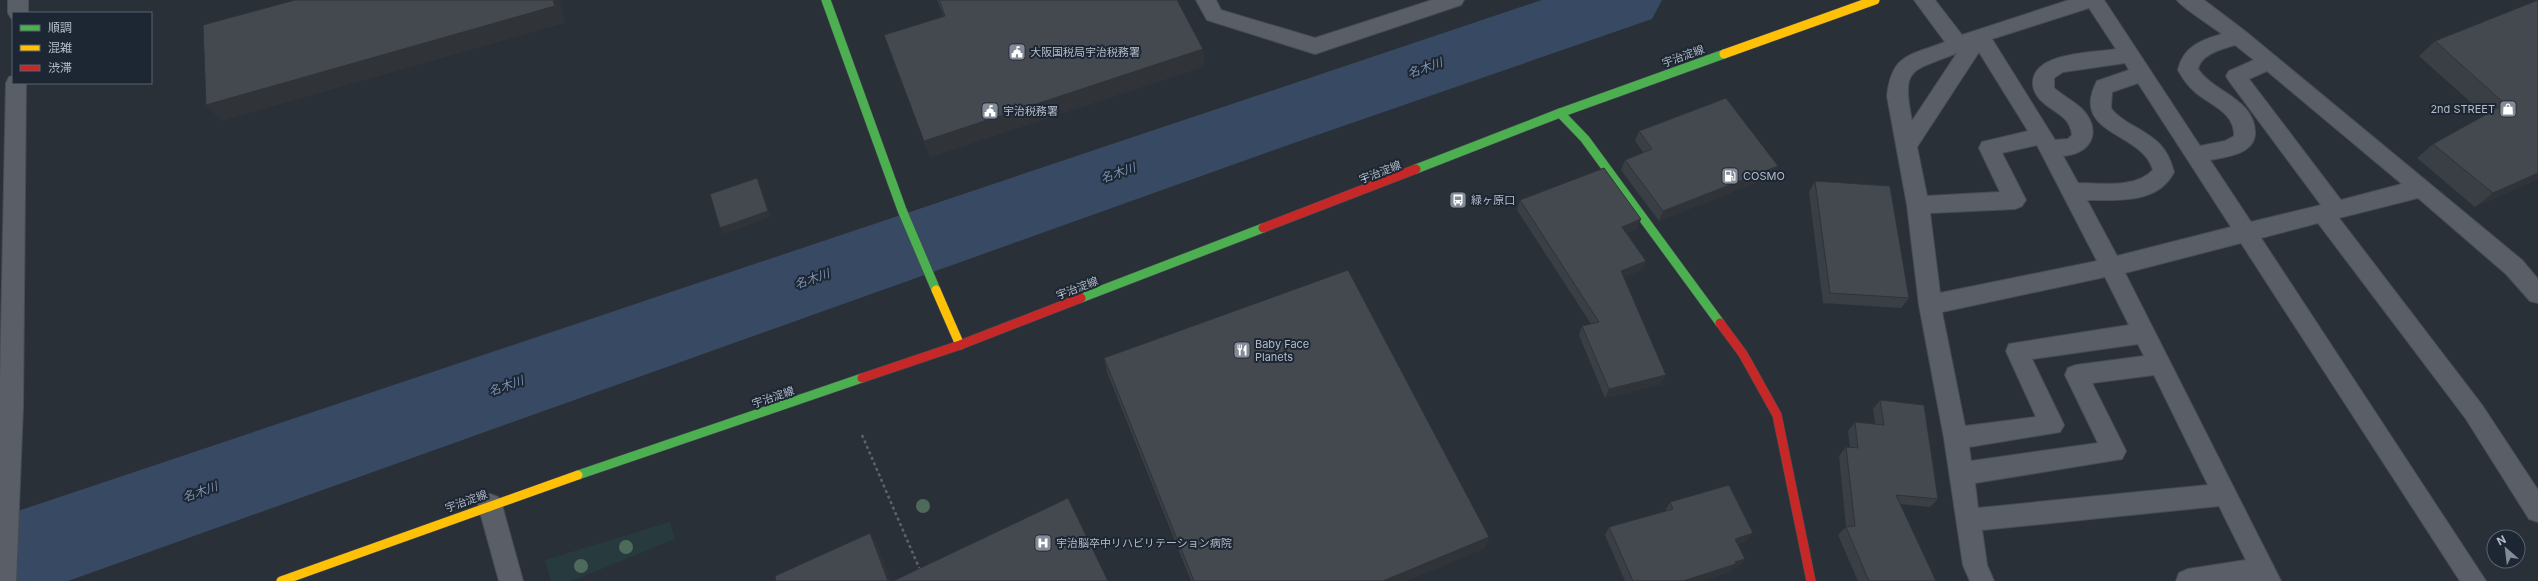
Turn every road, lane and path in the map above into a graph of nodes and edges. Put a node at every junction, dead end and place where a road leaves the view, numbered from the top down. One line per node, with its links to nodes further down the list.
1 (18, 0): 9 (street)
2 (826, 0): 30 (main road)
3 (1206, 0): 4 (street)
4 (1454, 0)
5 (1875, 0): 17 (main road, 宇治淀線)
6 (1924, 0): 12 (street)
7 (2093, 0): 10 (street); 13 (street)
8 (2187, 0): 11 (street)
9 (18, 12)
10 (1978, 36): 12 (street); 18 (street); 19 (street)
11 (2238, 36): 14 (street); 20 (street)
12 (1958, 44): 19 (street)
13 (2130, 55): 15 (street); 18 (street)
14 (2269, 62): 21 (street); 24 (street)
15 (2142, 74): 20 (street); 22 (street)
16 (16, 84): 41 (street)
17 (1560, 113): 30 (main road, 宇治淀線); 44 (main road)
18 (2045, 143): 22 (street); 23 (street)
19 (1907, 146): 23 (street)
20 (2195, 154): 25 (street)
21 (2421, 188): 24 (street); 27 (street)
22 (2072, 192): 26 (street)
23 (1918, 205): 28 (street)
24 (2330, 212): 25 (street); 37 (street)
25 (2245, 233): 26 (street); 47 (street)
26 (2111, 266): 28 (street); 29 (street)
27 (2538, 294)
28 (1930, 305): 33 (street)
29 (2145, 333): 31 (street); 33 (street)
30 (960, 345): 36 (main road, 宇治淀線)
31 (2160, 364): 34 (street); 35 (street)
32 (862, 435): 39 (path)
33 (1956, 438): 34 (street)
34 (1961, 474): 38 (street)
35 (2225, 494): 38 (street); 40 (street)
36 (490, 505): 42 (main road, 宇治淀線); 43 (street)
37 (2538, 511)
38 (1968, 520): 45 (street)
39 (920, 571)
40 (2266, 575): 46 (street)
41 (4, 581)
42 (282, 581)
43 (511, 581)
44 (1811, 581)
45 (1982, 581)
46 (2188, 581)
47 (2474, 581)

